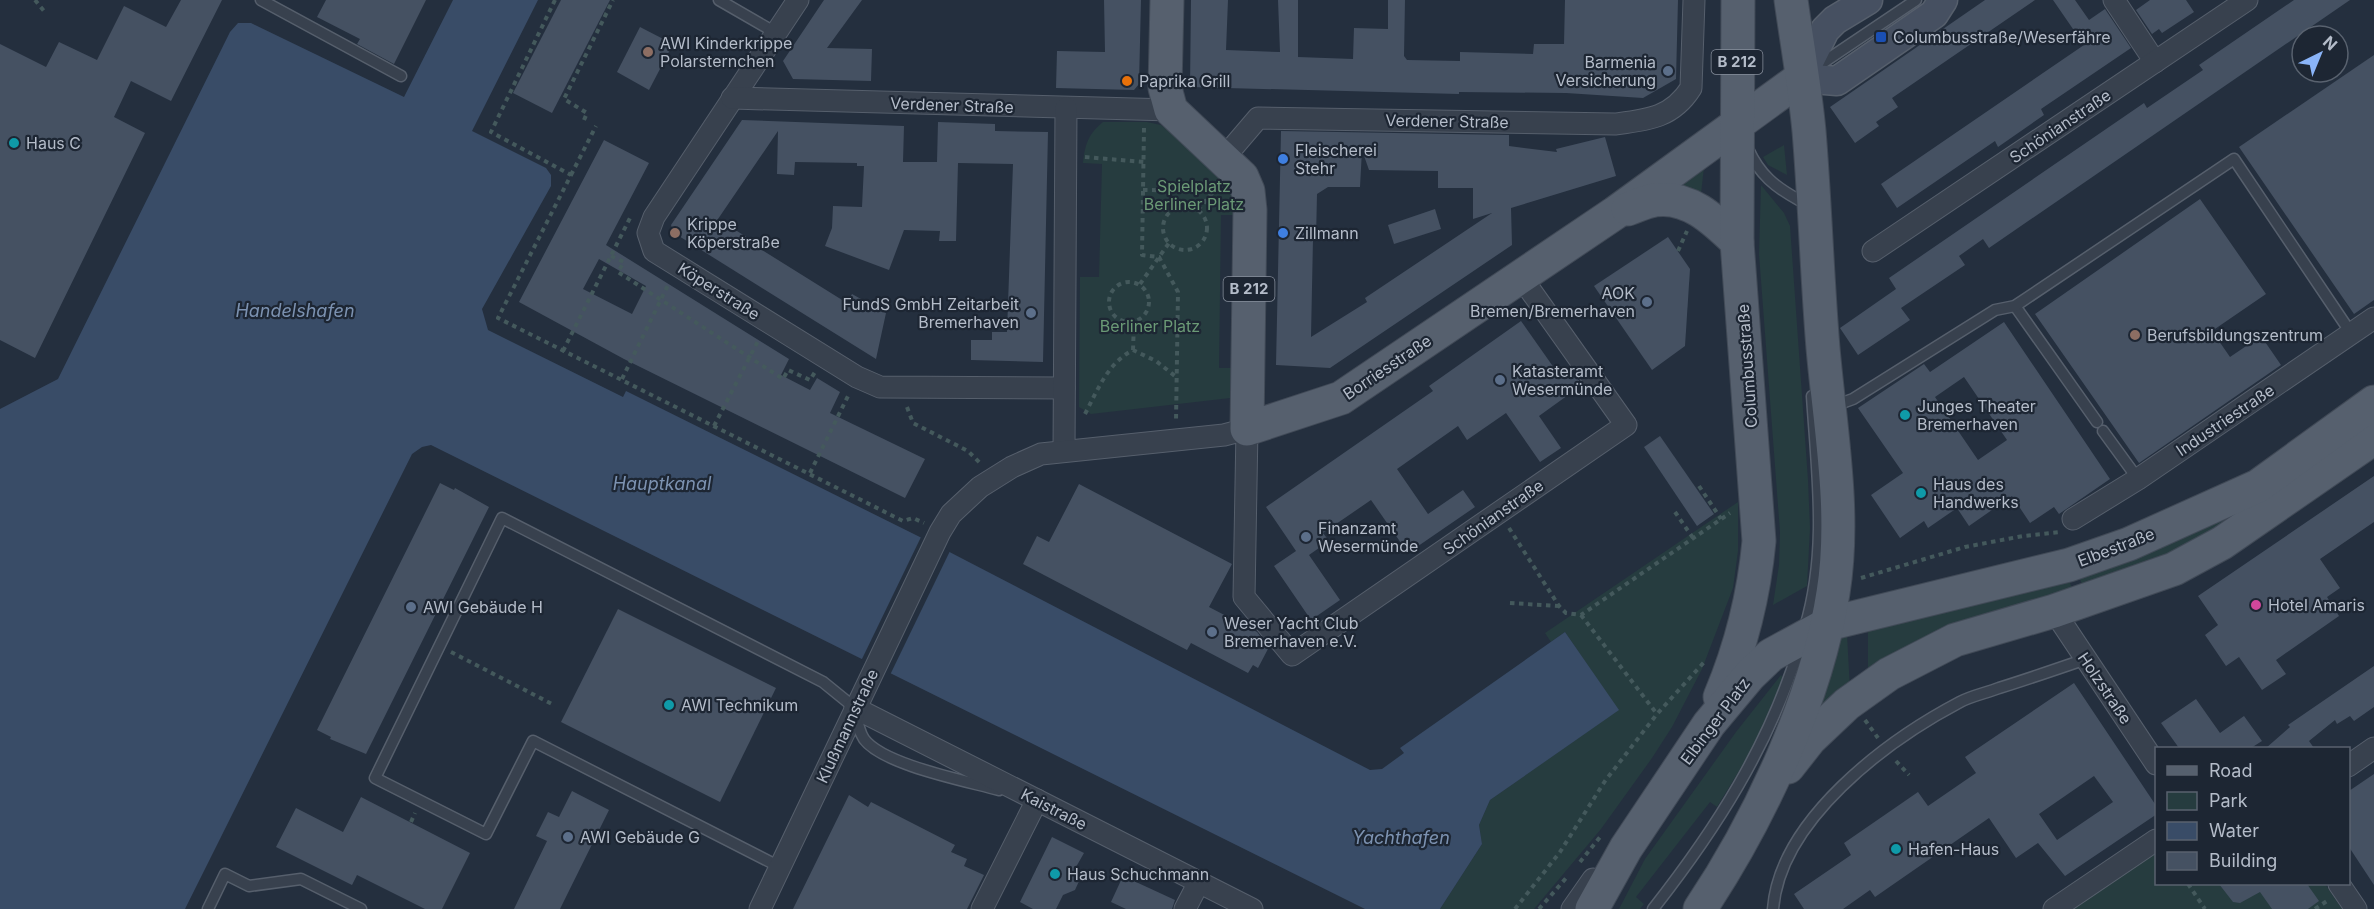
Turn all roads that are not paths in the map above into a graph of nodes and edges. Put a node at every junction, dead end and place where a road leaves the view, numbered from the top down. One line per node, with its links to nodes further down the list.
1 (261, 0): 15 (lane)
2 (719, 0): 13 (lane)
3 (798, 0): 13 (street, Köperstraße)
4 (1167, 0): 19 (main road)
5 (1694, 0): 21 (street, Verdener Straße)
6 (1738, 0): 20 (main road, Columbusstraße / B 212)
7 (1791, 0): 16 (main road)
8 (1868, 0): 16 (street, Borriesstraße)
9 (1916, 0): 16 (lane, Borriesstraße)
10 (1943, 0): 16 (street)
11 (2114, 0): 14 (street)
12 (2247, 0): 14 (street, Schönianstraße)
13 (776, 33): 17 (street, Köperstraße)
14 (2155, 62): 25 (street, Schönianstraße)
15 (401, 76)
16 (1797, 90): 20 (main road, Borriesstraße); 33 (main road)
17 (732, 98): 18 (street, Verdener Straße); 31 (street, Köperstraße)
18 (1066, 108): 19 (street, Verdener Straße); 31 (street)
19 (1158, 110): 21 (main road)
20 (1736, 124): 22 (main road, Borriesstraße); 23 (lane); 24 (main road, Columbusstraße)
21 (1223, 159): 34 (main road, B 212)
22 (1615, 213): 24 (main road); 26 (main road, Borriesstraße)
23 (1800, 213)
24 (1737, 242): 44 (main road, Columbusstraße)
25 (1873, 251)
26 (1521, 276): 34 (main road, Borriesstraße); 34 (street, Schönianstraße)
27 (2015, 306): 29 (lane); 33 (lane); 37 (lane)
28 (2374, 318): 29 (street, Industriestraße)
29 (2351, 333): 37 (street, Industriestraße)
30 (1811, 379): 41 (lane)
31 (1064, 388): 36 (street)
32 (2374, 402): 41 (main road, Elbestraße)
33 (1828, 408): 41 (main road)
34 (1247, 429): 36 (street, Borriesstraße)
35 (2374, 438): 40 (main road)
36 (1064, 451): 39 (street, Borriesstraße)
37 (2138, 479): 38 (street, Industriestraße)
38 (2072, 524)
39 (937, 537): 43 (street, Klußmannstraße)
40 (2054, 611): 42 (street, Holzstraße); 48 (main road)
41 (1815, 631): 44 (main road, Elbinger Platz); 48 (main road); 64 (lane)
42 (2086, 659): 46 (street, Holzstraße); 66 (lane)
43 (855, 708): 49 (street, Kaistraße); 49 (lane); 52 (street, Klußmannstraße); 52 (lane)
44 (1709, 724): 50 (main road, Elbinger Platz)
45 (2374, 748): 47 (street)
46 (2155, 761)
47 (2350, 765)
48 (1765, 796): 65 (main road)
49 (1037, 800): 53 (street, Kaistraße); 58 (street)
50 (1615, 840): 61 (street, Elbinger Platz); 62 (main road, Elbinger Platz); 63 (main road, Elbinger Platz)
51 (2155, 841): 67 (street)
52 (780, 867): 57 (street, Klußmannstraße)
53 (1199, 882): 59 (street); 60 (street, Kaistraße)
54 (2339, 885): 68 (street)
55 (208, 909): 56 (lane)
56 (361, 909)
57 (760, 909)
58 (982, 909)
59 (1185, 909)
60 (1252, 909)
61 (1572, 909)
62 (1592, 909)
63 (1609, 909)
64 (1653, 909)
65 (1700, 909)
66 (1773, 909)
67 (2054, 909)
68 (2356, 909)

